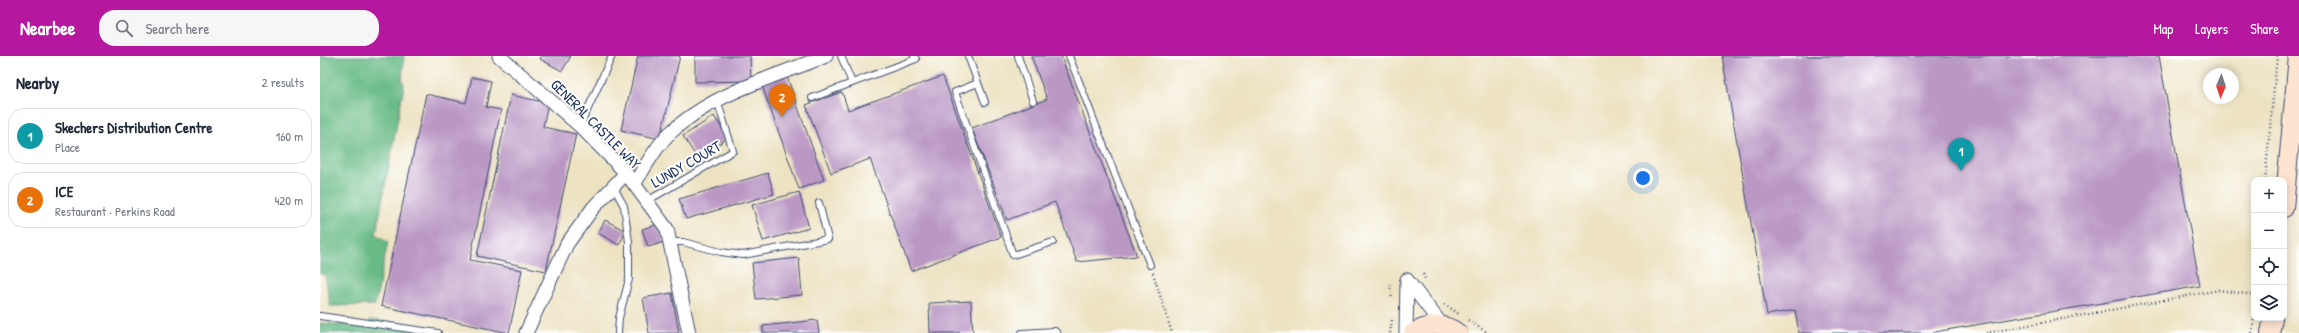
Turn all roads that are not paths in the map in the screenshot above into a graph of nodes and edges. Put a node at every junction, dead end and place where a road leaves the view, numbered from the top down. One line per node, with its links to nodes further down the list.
1 (612, 56): 16 (lane)
2 (826, 56): 13 (street)
3 (841, 56): 10 (lane)
4 (914, 56): 10 (lane)
5 (968, 56): 11 (lane)
6 (1018, 56): 14 (lane)
7 (1069, 56): 25 (lane)
8 (2298, 56): 20 (street)
9 (507, 58): 16 (street, GENERAL CASTLE WAY)
10 (852, 83): 12 (lane)
11 (978, 83): 15 (lane); 24 (lane)
12 (812, 98)
13 (717, 100): 18 (street); 21 (lane, LUNDY COURT)
14 (1033, 101)
15 (985, 102)
16 (580, 126): 17 (street, GENERAL CASTLE WAY)
17 (626, 173): 18 (street, GENERAL CASTLE WAY); 19 (street)
18 (634, 184): 21 (street, GENERAL CASTLE WAY)
19 (613, 186): 30 (street); 31 (lane)
20 (2287, 189)
21 (647, 201): 23 (street, GENERAL CASTLE WAY)
22 (820, 202): 23 (lane)
23 (670, 242): 32 (street, GENERAL CASTLE WAY)
24 (1053, 242)
25 (1150, 265)
26 (320, 316): 29 (lane)
27 (2272, 321): 37 (street)
28 (1457, 326): 35 (street); 36 (street)
29 (438, 333)
30 (526, 333)
31 (618, 333)
32 (689, 333)
33 (1022, 333): 34 (lane)
34 (1056, 333)
35 (1406, 333)
36 (1413, 333)
37 (2270, 333)

